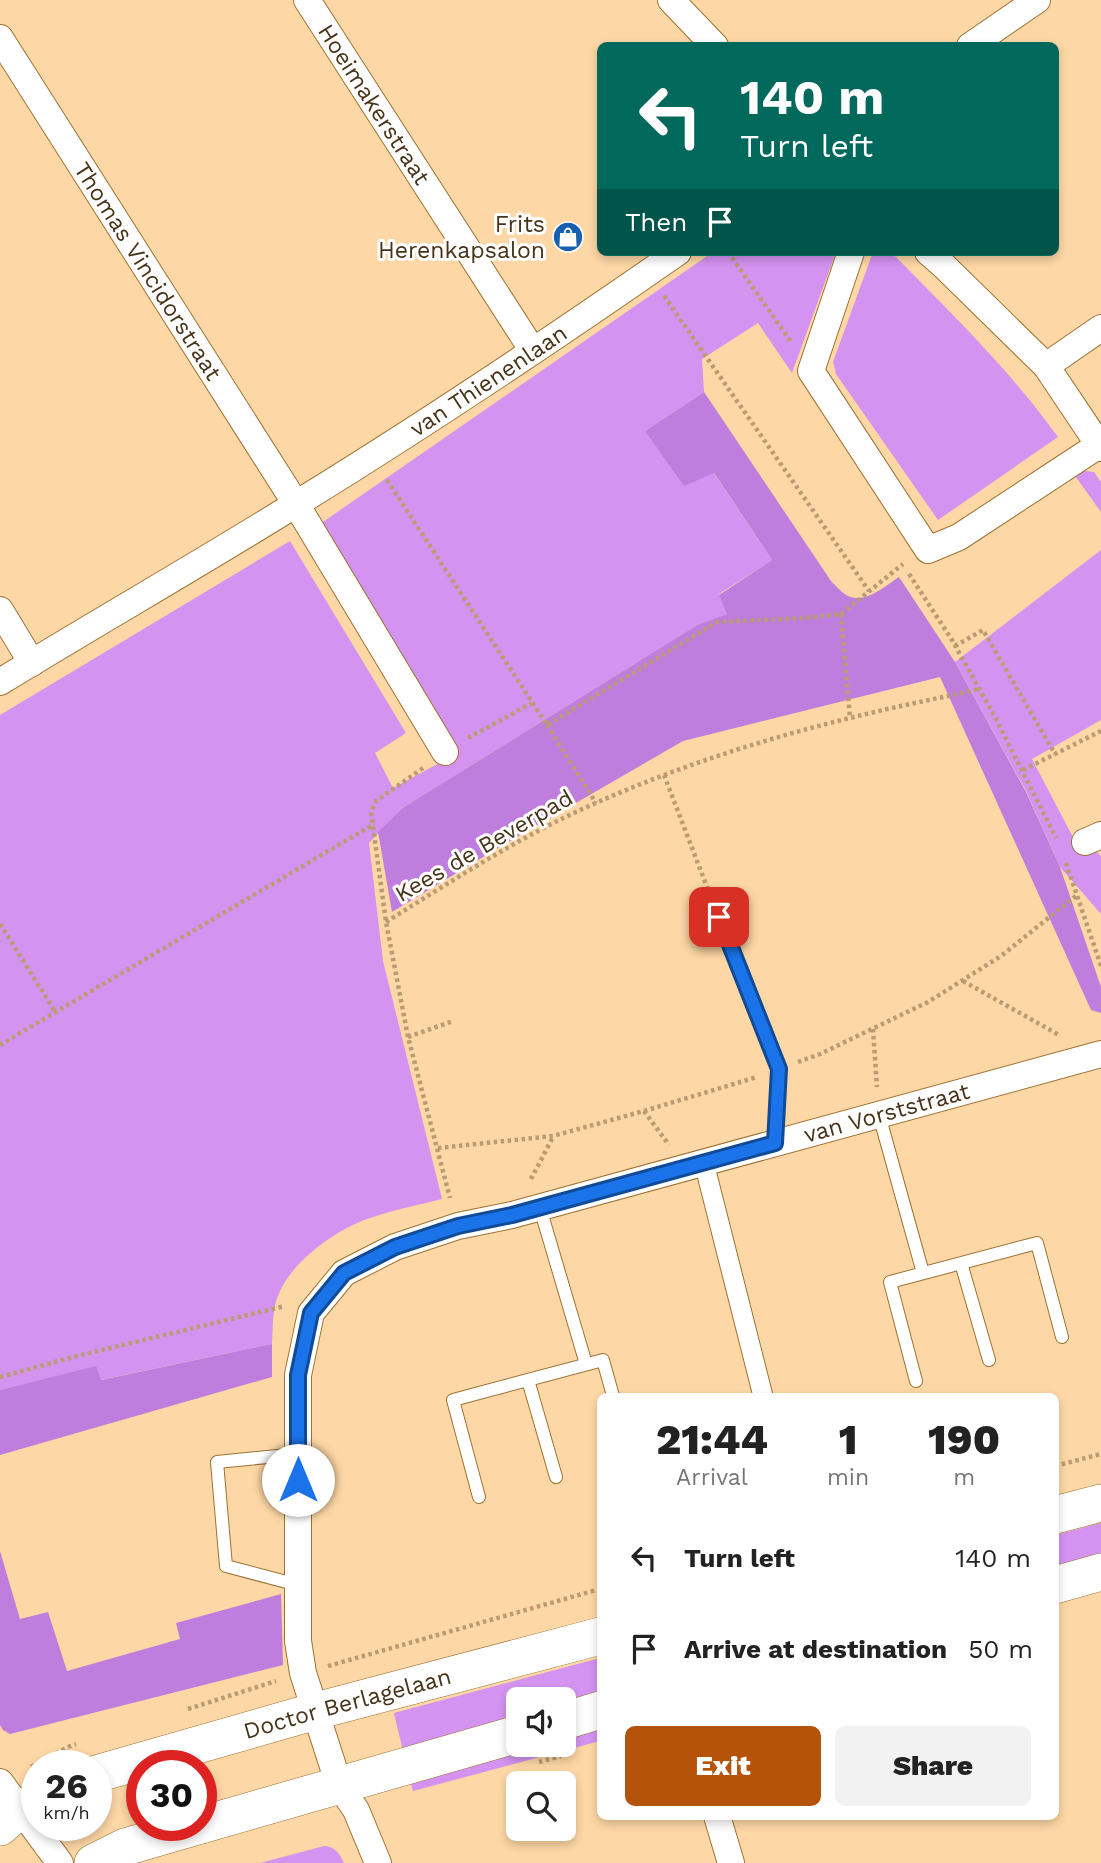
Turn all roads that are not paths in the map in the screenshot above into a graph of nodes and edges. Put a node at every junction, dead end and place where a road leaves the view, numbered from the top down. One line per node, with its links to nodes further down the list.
1 (307, 0): 11 (street, Hoeimakerstraat)
2 (671, 0): 5 (street)
3 (1037, 0): 6 (street)
4 (0, 38): 14 (street, Thomas Vincidorstraat)
5 (711, 42)
6 (976, 42)
7 (672, 256): 11 (street, van Thienenlaan)
8 (850, 256): 13 (street)
9 (933, 256): 12 (street)
10 (1101, 328): 12 (street)
11 (533, 351): 14 (street, van Thienenlaan)
12 (1046, 366): 13 (street)
13 (1100, 447)
14 (296, 504): 16 (street, van Thienenlaan); 18 (street)
15 (0, 610): 16 (street)
16 (32, 663): 17 (street, van Thienenlaan)
17 (0, 682)
18 (445, 752)
19 (719, 917): 22 (lane)
20 (1098, 1055): 21 (street, van Vorststraat)
21 (879, 1115): 22 (street, van Vorststraat); 26 (lane)
22 (775, 1143): 23 (street, van Vorststraat)
23 (695, 1165): 24 (street, van Vorststraat); 33 (street)
24 (540, 1208): 29 (lane); 34 (street, van Vorststraat)
25 (961, 1263): 26 (lane); 27 (lane); 28 (lane)
26 (923, 1273): 31 (lane)
27 (1062, 1337)
28 (989, 1360)
29 (586, 1364): 30 (lane); 32 (lane)
30 (528, 1380): 35 (lane); 36 (lane)
31 (916, 1381)
32 (612, 1393)
33 (762, 1393)
34 (298, 1454): 41 (street, van Vorststraat); 41 (lane)
35 (555, 1478)
36 (480, 1497)
37 (1101, 1503): 38 (main road)
38 (1059, 1514)
39 (1101, 1572): 40 (main road)
40 (1059, 1584)
41 (299, 1585): 43 (street, van Vorststraat)
42 (597, 1637): 43 (main road, Doctor Berlagelaan)
43 (316, 1711): 47 (main road, Doctor Berlagelaan); 48 (street, van Vorststraat)
44 (597, 1711): 45 (main road)
45 (576, 1717)
46 (506, 1737): 48 (main road)
47 (112, 1769)
48 (339, 1785): 50 (main road); 55 (street, van Vorststraat)
49 (14, 1805): 53 (street)
50 (217, 1820)
51 (719, 1820): 56 (street)
52 (146, 1841): 54 (main road)
53 (60, 1863)
54 (93, 1863)
55 (378, 1863)
56 (731, 1863)

